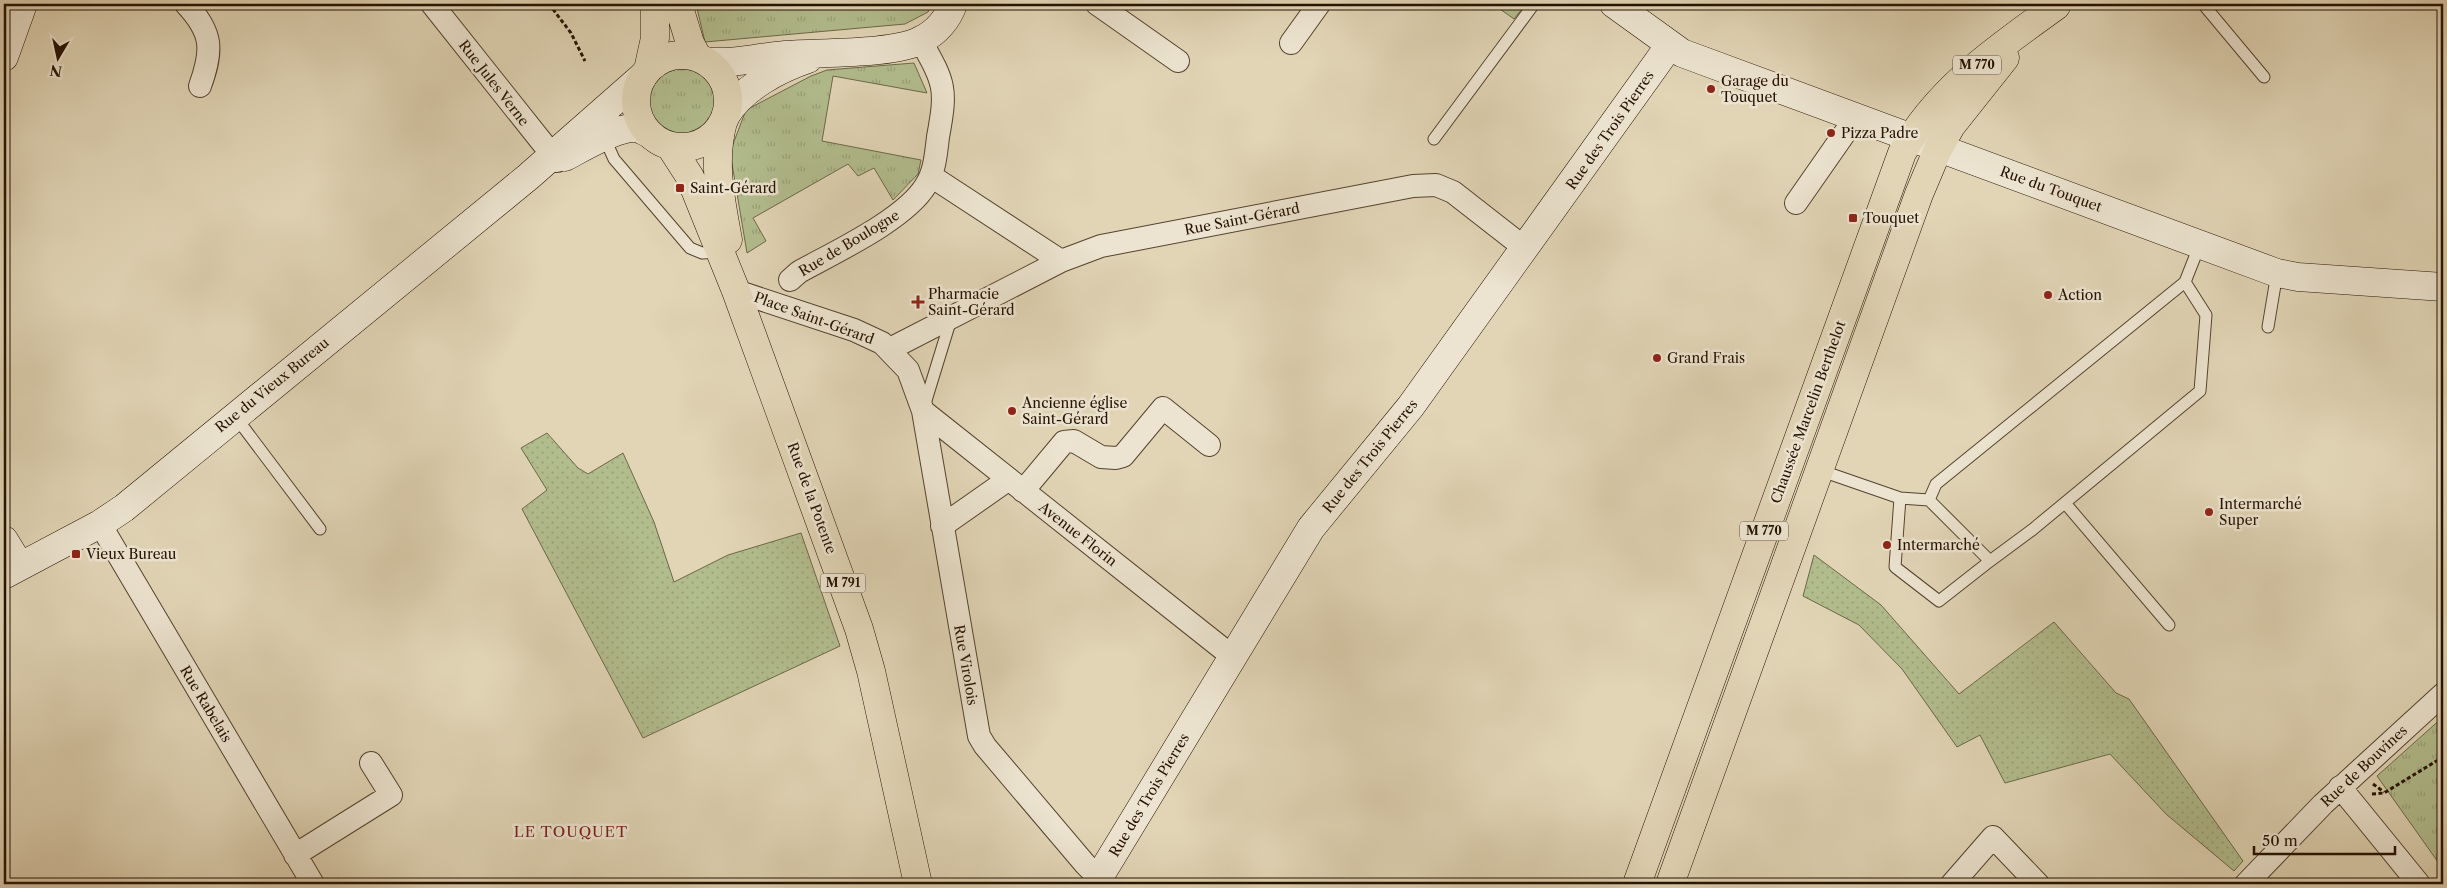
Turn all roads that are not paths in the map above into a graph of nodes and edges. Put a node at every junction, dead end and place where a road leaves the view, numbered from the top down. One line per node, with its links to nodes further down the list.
1 (24, 4): 16 (street)
2 (186, 4): 22 (street)
3 (432, 4): 30 (street, Rue Jules Verne)
4 (655, 4): 20 (main road)
5 (678, 4): 18 (main road)
6 (953, 4): 13 (street)
7 (1097, 4): 19 (street)
8 (1319, 4): 14 (street)
9 (1534, 4): 27 (lane)
10 (1614, 4): 15 (street, Rue du Touquet)
11 (2204, 4): 21 (lane)
12 (2057, 5): 26 (main road, M 770); 29 (main road, M 770)
13 (921, 41): 17 (street); 31 (street, Rue de Boulogne)
14 (1291, 43)
15 (1670, 45): 23 (street, Rue du Touquet); 34 (street, Rue des Trois Pierres)
16 (5, 52)
17 (829, 53): 18 (street); 24 (street)
18 (702, 59): 20 (main road); 24 (main road)
19 (1178, 61)
20 (646, 73): 28 (main road); 30 (street, Rue du Vieux Bureau)
21 (2264, 77)
22 (200, 86)
23 (1856, 117): 26 (street, Rue du Touquet); 32 (street)
24 (725, 119): 28 (main road); 41 (main road, Rue de la Potente / M 791)
25 (612, 134): 28 (street, Rue du Vieux Bureau); 30 (street, Rue du Vieux Bureau); 35 (lane)
26 (1910, 138): 29 (street, Rue du Touquet); 68 (main road, Chaussée Marcelin Berthelot / M 770)
27 (1434, 139)
28 (660, 140): 35 (main road, Rue de la Potente / M 791)
29 (1938, 149): 33 (street, Rue du Touquet); 48 (main road, M 770)
30 (554, 158): 46 (street, Rue du Vieux Bureau)
31 (931, 176): 36 (street); 38 (street, Rue de Boulogne)
32 (1796, 203)
33 (2200, 244): 37 (street, Rue du Touquet); 39 (lane)
34 (1526, 249): 36 (street, Rue Saint-Gérard); 60 (street, Rue des Trois Pierres)
35 (721, 252): 41 (main road, Rue de la Potente / M 791)
36 (1061, 260): 42 (street, Rue Saint-Gérard)
37 (2276, 273): 40 (street, Rue du Touquet); 43 (lane)
38 (790, 280)
39 (2185, 282): 51 (lane); 52 (lane)
40 (2443, 287)
41 (736, 291): 44 (street, Place Saint-Gérard); 67 (main road, Rue de la Potente / M 791)
42 (952, 316): 44 (street, Place Saint-Gérard); 45 (lane)
43 (2268, 327)
44 (890, 349): 45 (street, Place Saint-Gérard)
45 (923, 411): 49 (street, Avenue Florin); 54 (street, Rue Virolois)
46 (235, 416): 53 (street, Rue du Vieux Bureau); 55 (lane)
47 (1210, 445): 49 (street)
48 (1819, 470): 50 (lane); 69 (main road, M 770)
49 (1016, 485): 54 (street); 60 (street, Avenue Florin)
50 (1900, 498): 51 (lane); 57 (lane)
51 (1929, 500): 57 (lane)
52 (2065, 503): 57 (lane); 59 (lane)
53 (100, 524): 58 (street, Rue du Vieux Bureau); 64 (street, Rue Rabelais)
54 (942, 526): 65 (street, Rue Virolois)
55 (320, 529)
56 (4, 540): 58 (street)
57 (1990, 561)
58 (12, 571)
59 (2169, 626)
60 (1233, 657): 65 (street, Rue des Trois Pierres)
61 (2443, 694): 63 (street, Rue de Bouvines)
62 (371, 763): 64 (street)
63 (2344, 792): 72 (street, Rue de Bouvines); 73 (street)
64 (296, 855): 66 (street, Rue Rabelais)
65 (1099, 882)
66 (313, 884)
67 (918, 884)
68 (1636, 884)
69 (1670, 884)
70 (1952, 884): 71 (street)
71 (2038, 884)
72 (2246, 884)
73 (2419, 884)

